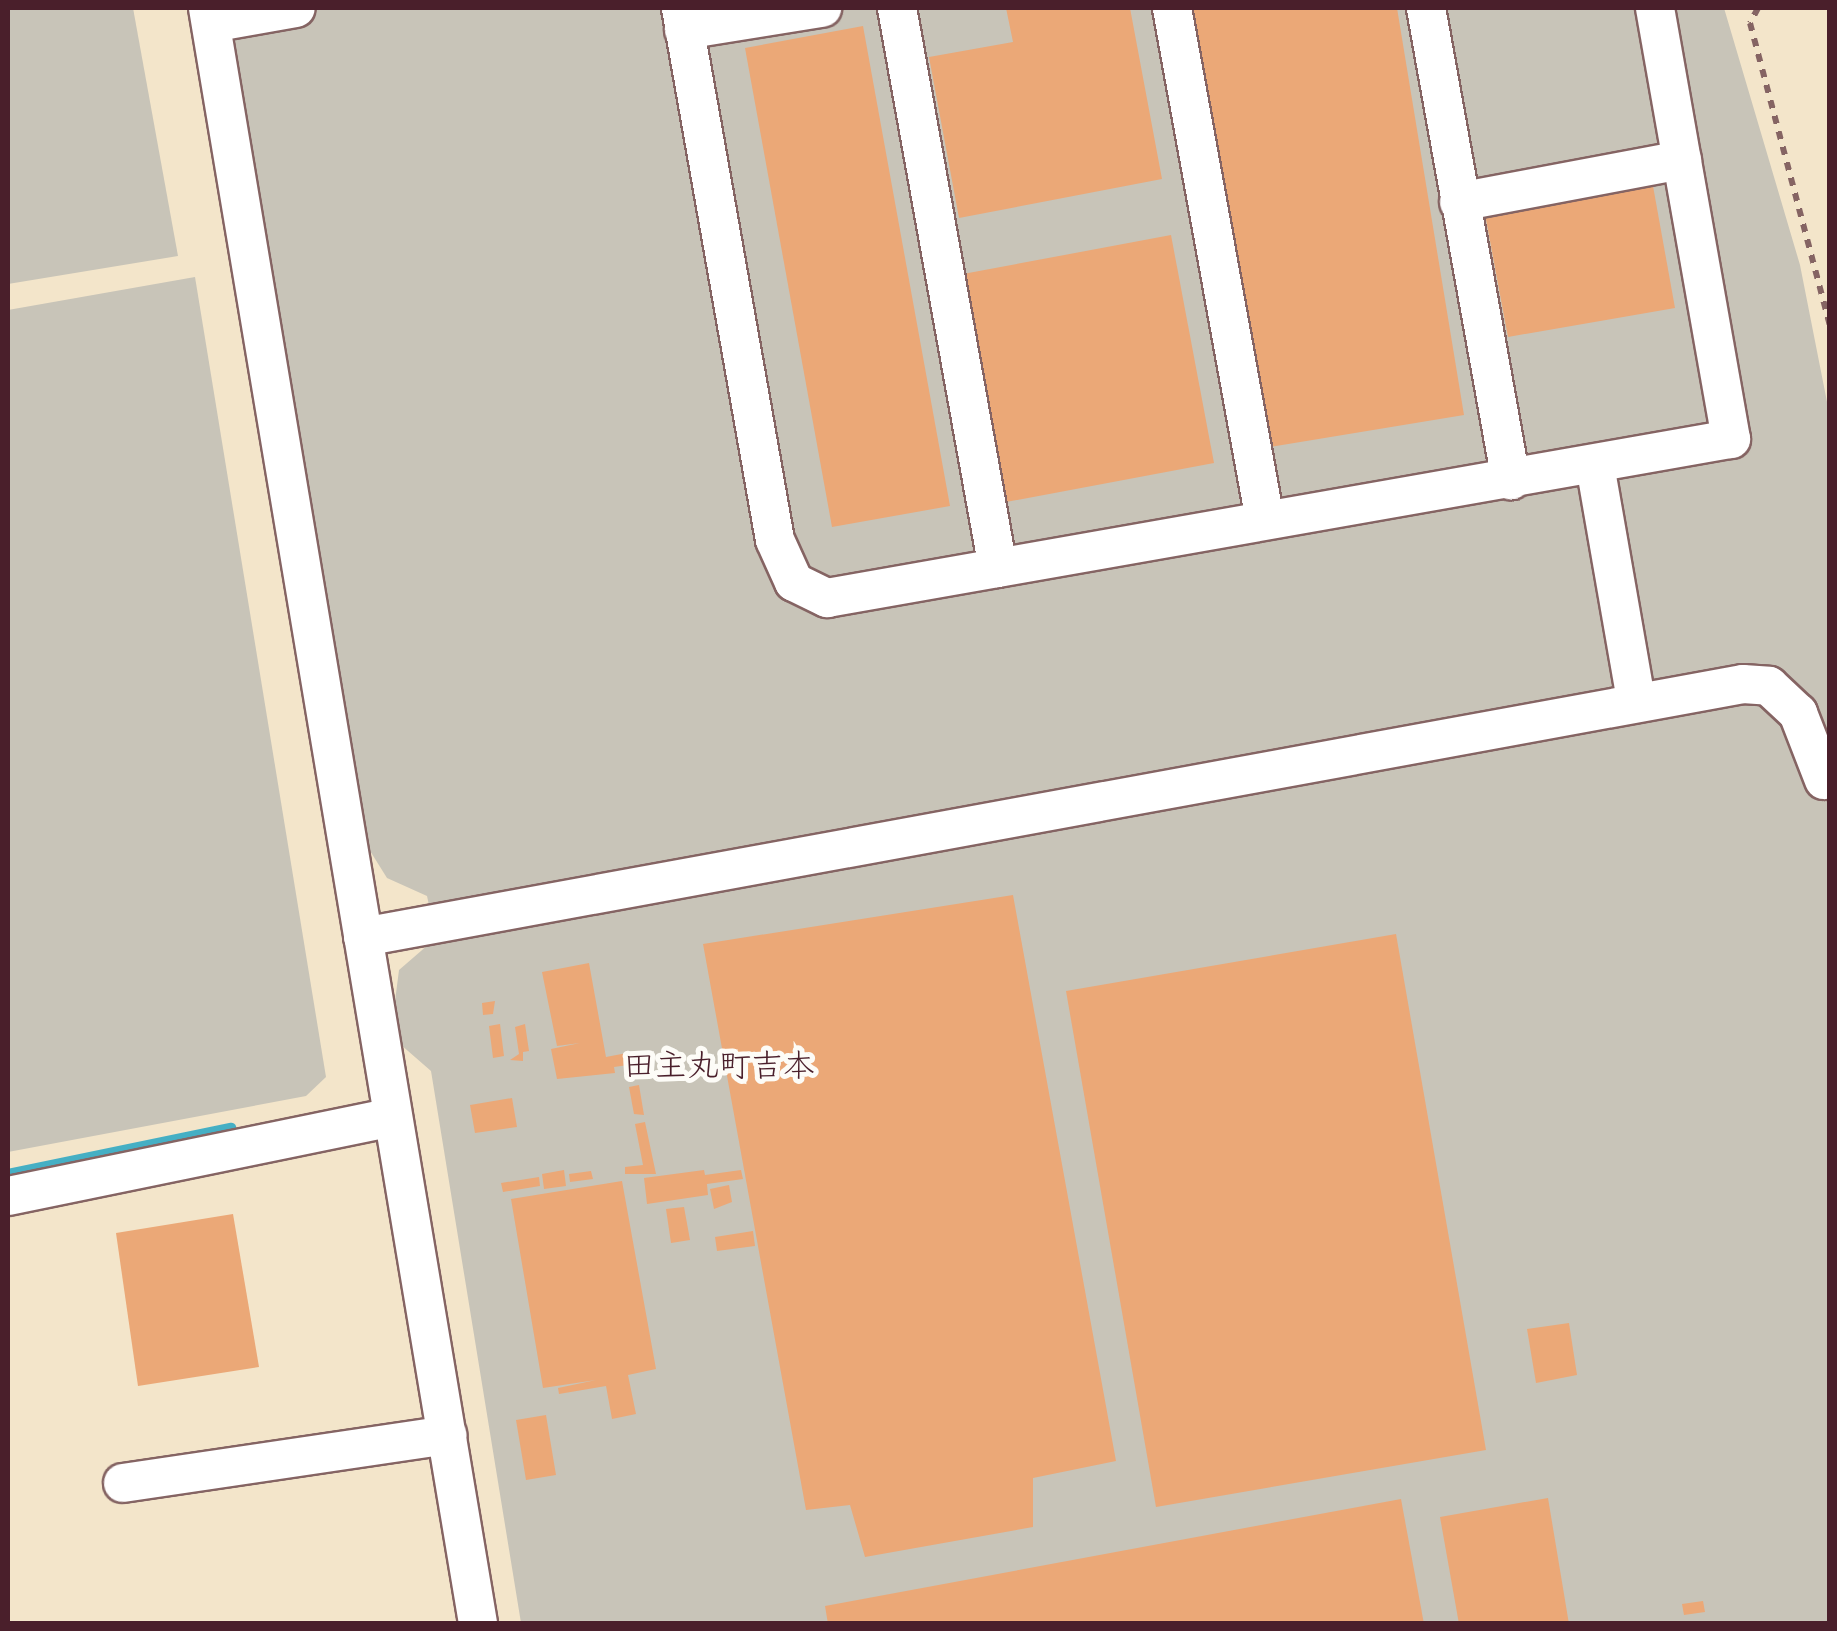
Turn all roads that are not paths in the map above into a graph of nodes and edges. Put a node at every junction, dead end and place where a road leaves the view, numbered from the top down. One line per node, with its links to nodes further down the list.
1 (296, 8): 7 (street)
2 (822, 8): 8 (street)
3 (896, 8): 14 (street)
4 (1172, 8): 13 (street)
5 (1426, 8): 10 (street)
6 (1655, 8): 9 (street)
7 (209, 15): 17 (street)
8 (683, 19): 14 (street)
9 (1682, 160): 10 (street); 11 (street)
10 (1460, 202): 12 (street)
11 (1595, 464): 12 (street); 15 (street)
12 (1511, 480): 13 (street)
13 (1265, 520): 14 (street)
14 (998, 568)
15 (1636, 699): 16 (street); 17 (street)
16 (1824, 780)
17 (363, 937): 18 (street)
18 (392, 1118): 19 (street); 20 (street)
19 (8, 1196)
20 (447, 1434): 21 (street); 22 (street)
21 (122, 1482)
22 (478, 1624)

